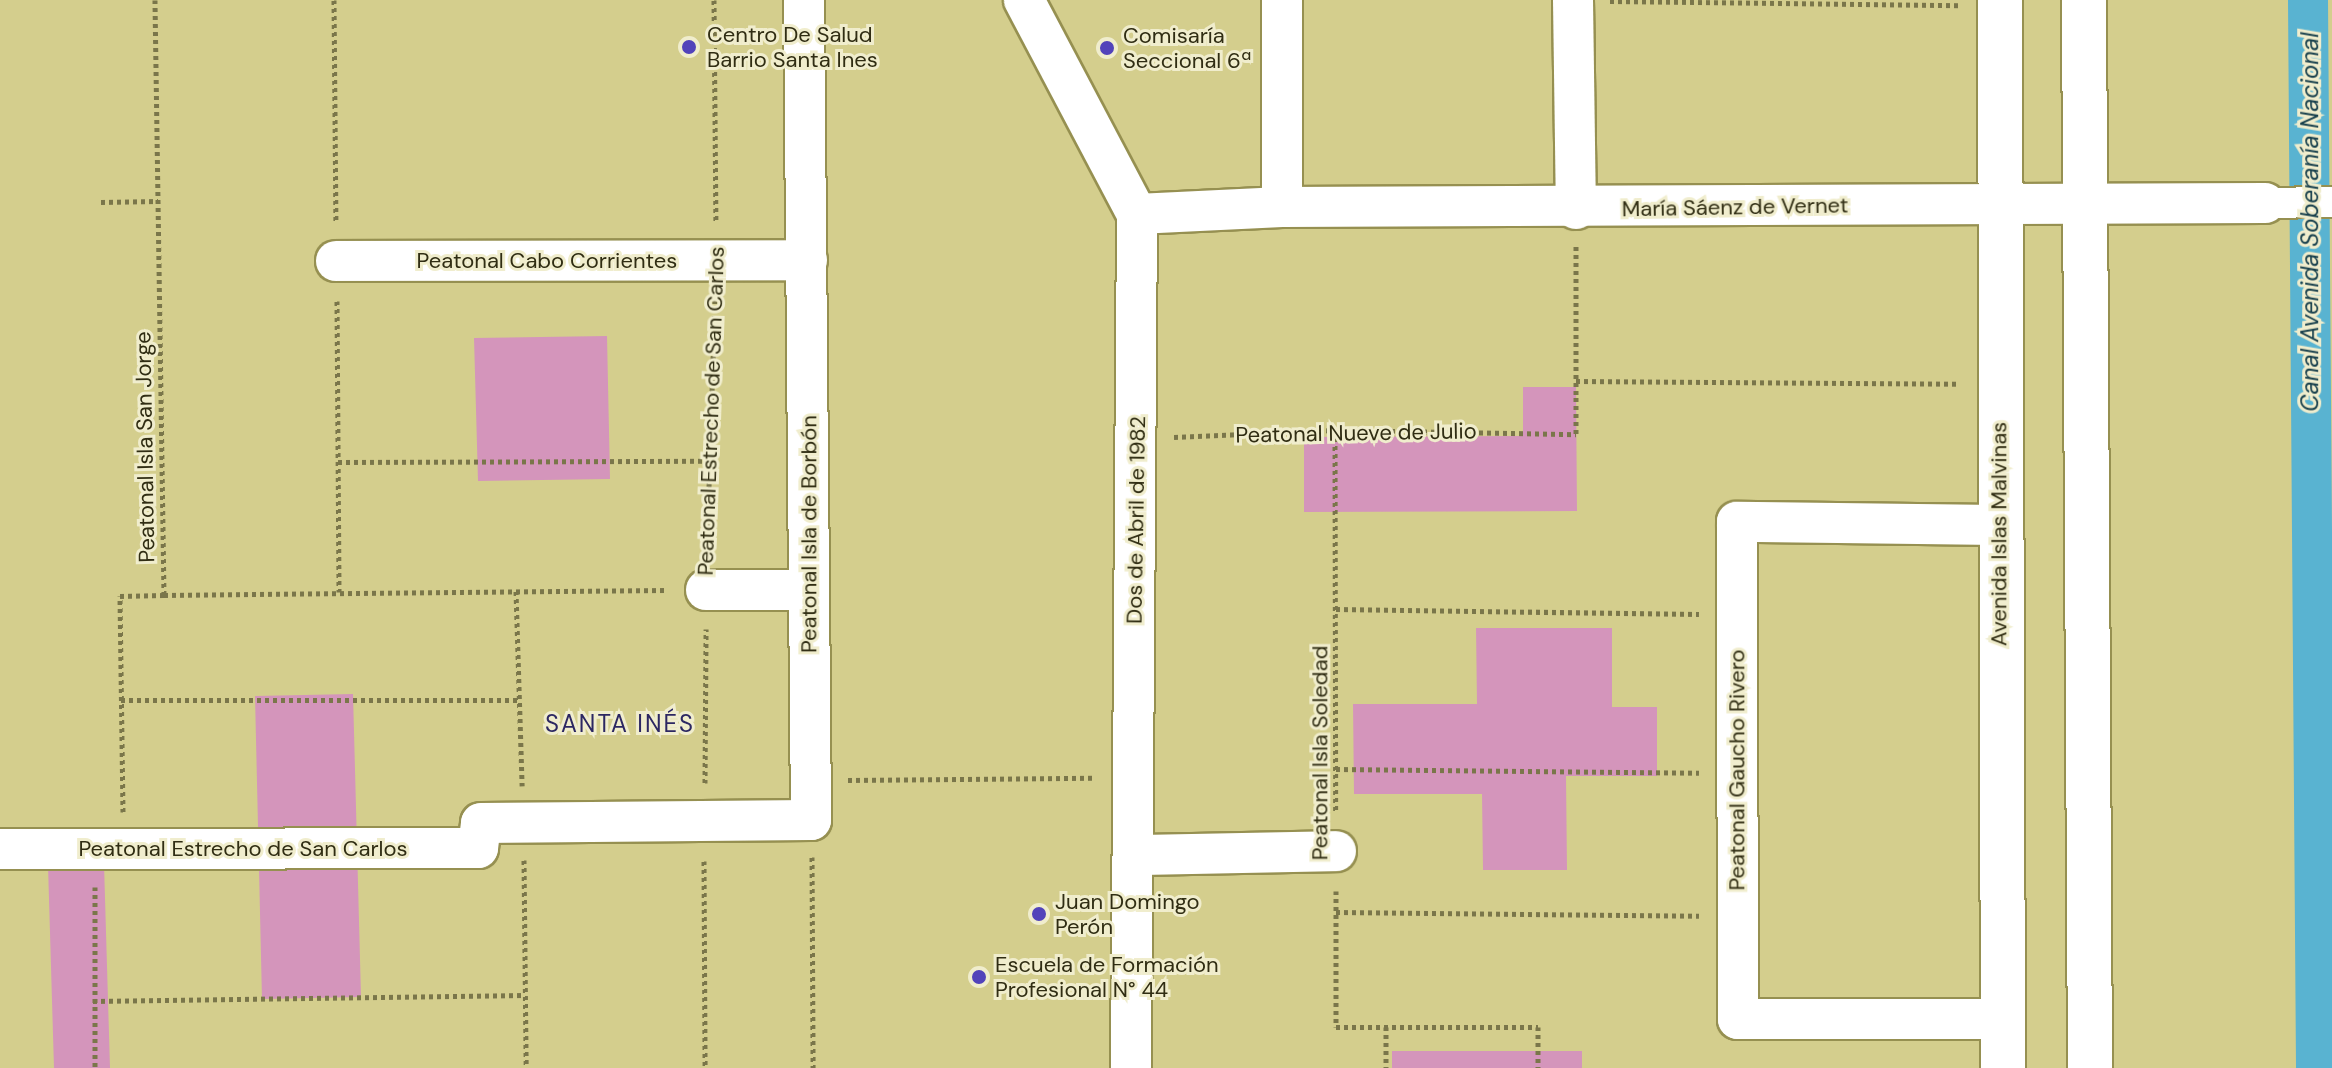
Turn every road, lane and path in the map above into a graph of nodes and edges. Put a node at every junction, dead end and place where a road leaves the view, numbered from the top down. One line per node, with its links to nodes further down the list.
1 (155, 0): 10 (path, Peatonal Isla San Jorge)
2 (714, 0): 18 (path, Peatonal Estrecho de San Carlos)
3 (804, 0): 19 (street, Peatonal Isla de Borbón)
4 (1024, 0): 17 (street, Dos de Abril de 1982)
5 (1282, 0): 15 (street)
6 (1573, 0): 8 (path); 16 (street)
7 (2084, 0): 9 (street)
8 (2000, 3): 14 (street, Avenida Islas Malvinas)
9 (2085, 200): 13 (street, María Sáenz de Vernet); 14 (street, María Sáenz de Vernet); 58 (street)
10 (158, 201): 11 (path); 30 (path, Peatonal Isla San Jorge)
11 (101, 202)
12 (2332, 202): 13 (street, María Sáenz de Vernet)
13 (2265, 203)
14 (1998, 204): 16 (street, María Sáenz de Vernet); 22 (street, Avenida Islas Malvinas)
15 (1282, 207): 16 (street, María Sáenz de Vernet); 17 (street, María Sáenz de Vernet)
16 (1576, 209): 21 (path)
17 (1137, 214): 24 (street, Dos de Abril de 1982)
18 (717, 260): 19 (street, Peatonal Cabo Corrientes); 20 (street, Peatonal Cabo Corrientes); 25 (path, Peatonal Estrecho de San Carlos)
19 (807, 260): 29 (street, Peatonal Isla de Borbón)
20 (336, 261)
21 (1576, 381): 22 (path); 23 (path, Peatonal Nueve de Julio)
22 (1998, 384): 27 (street, Avenida Islas Malvinas)
23 (1335, 430): 24 (path, Peatonal Nueve de Julio); 31 (path, Peatonal Isla Soledad)
24 (1137, 438): 37 (street, Dos de Abril de 1982)
25 (708, 461): 26 (path); 28 (path, Peatonal Estrecho de San Carlos)
26 (338, 462)
27 (1998, 525): 32 (street, Peatonal Gaucho Rivero); 49 (street, Avenida Islas Malvinas)
28 (706, 590): 29 (street); 30 (path); 40 (path, Peatonal Estrecho de San Carlos)
29 (809, 590): 38 (street, Peatonal Isla de Borbón)
30 (164, 595): 33 (path, Peatonal Isla San Jorge)
31 (1336, 609): 32 (path); 35 (path, Peatonal Isla Soledad)
32 (1737, 614): 36 (street, Peatonal Gaucho Rivero)
33 (121, 700): 34 (path); 42 (path, Peatonal Isla San Jorge)
34 (519, 700)
35 (1336, 769): 36 (path); 43 (path, Peatonal Isla Soledad)
36 (1738, 774): 46 (street, Peatonal Gaucho Rivero)
37 (1134, 778): 38 (path); 44 (street, Dos de Abril de 1982)
38 (811, 780): 39 (street, Peatonal Isla de Borbón)
39 (811, 820): 40 (street, Peatonal Estrecho de San Carlos); 53 (path)
40 (704, 822): 42 (street, Peatonal Estrecho de San Carlos); 52 (path, Peatonal Estrecho de San Carlos)
41 (0, 849): 42 (street, Peatonal Estrecho de San Carlos)
42 (109, 849): 48 (path, Peatonal Isla San Jorge)
43 (1336, 851): 44 (street); 45 (path, Peatonal Isla Soledad)
44 (1136, 855): 54 (street, Dos de Abril de 1982)
45 (1336, 912): 46 (path); 50 (path, Peatonal Isla Soledad)
46 (1738, 916): 49 (street, Peatonal Gaucho Rivero)
47 (525, 995): 48 (path)
48 (93, 1001): 51 (path, Peatonal Isla San Jorge)
49 (2001, 1019): 57 (street, Avenida Islas Malvinas)
50 (1386, 1027): 55 (path); 56 (path)
51 (95, 1068)
52 (705, 1068)
53 (813, 1068)
54 (1131, 1068)
55 (1386, 1068)
56 (1538, 1068)
57 (2003, 1068)
58 (2090, 1068)

